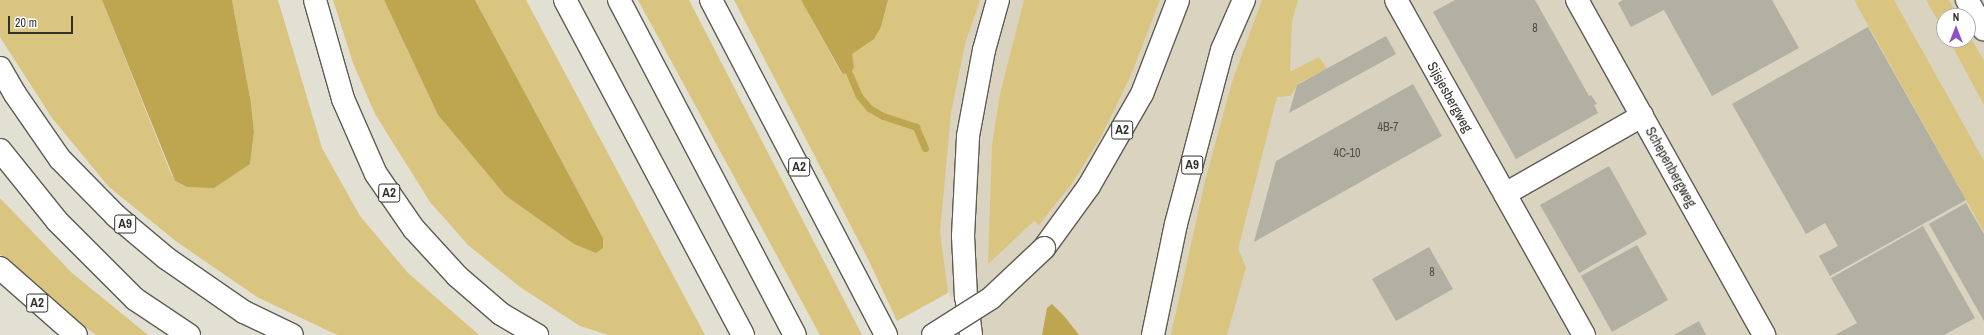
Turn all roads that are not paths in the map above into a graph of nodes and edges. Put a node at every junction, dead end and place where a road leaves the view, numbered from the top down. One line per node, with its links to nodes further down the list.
1 (315, 0): 20 (main road, A2)
2 (565, 0): 21 (main road)
3 (619, 0): 22 (main road)
4 (711, 0): 23 (main road, A2)
5 (998, 0): 25 (main road)
6 (1178, 0): 24 (main road, A2, bridge)
7 (1244, 0): 26 (main road, A9)
8 (1396, 0): 15 (main road, Sijsjesbergweg)
9 (1577, 0): 13 (main road, Schepenbergweg)
10 (1967, 0): 11 (main road)
11 (1984, 30)
12 (0, 68): 19 (main road, A9)
13 (1642, 116): 15 (main road); 28 (main road, Schepenbergweg)
14 (0, 150): 18 (main road)
15 (1505, 194): 27 (main road, Sijsjesbergweg)
16 (0, 268): 17 (main road, A2)
17 (76, 335)
18 (189, 335)
19 (292, 335)
20 (537, 335)
21 (743, 335)
22 (795, 335)
23 (886, 335)
24 (933, 335)
25 (971, 335)
26 (1153, 335)
27 (1584, 335)
28 (1764, 335)

